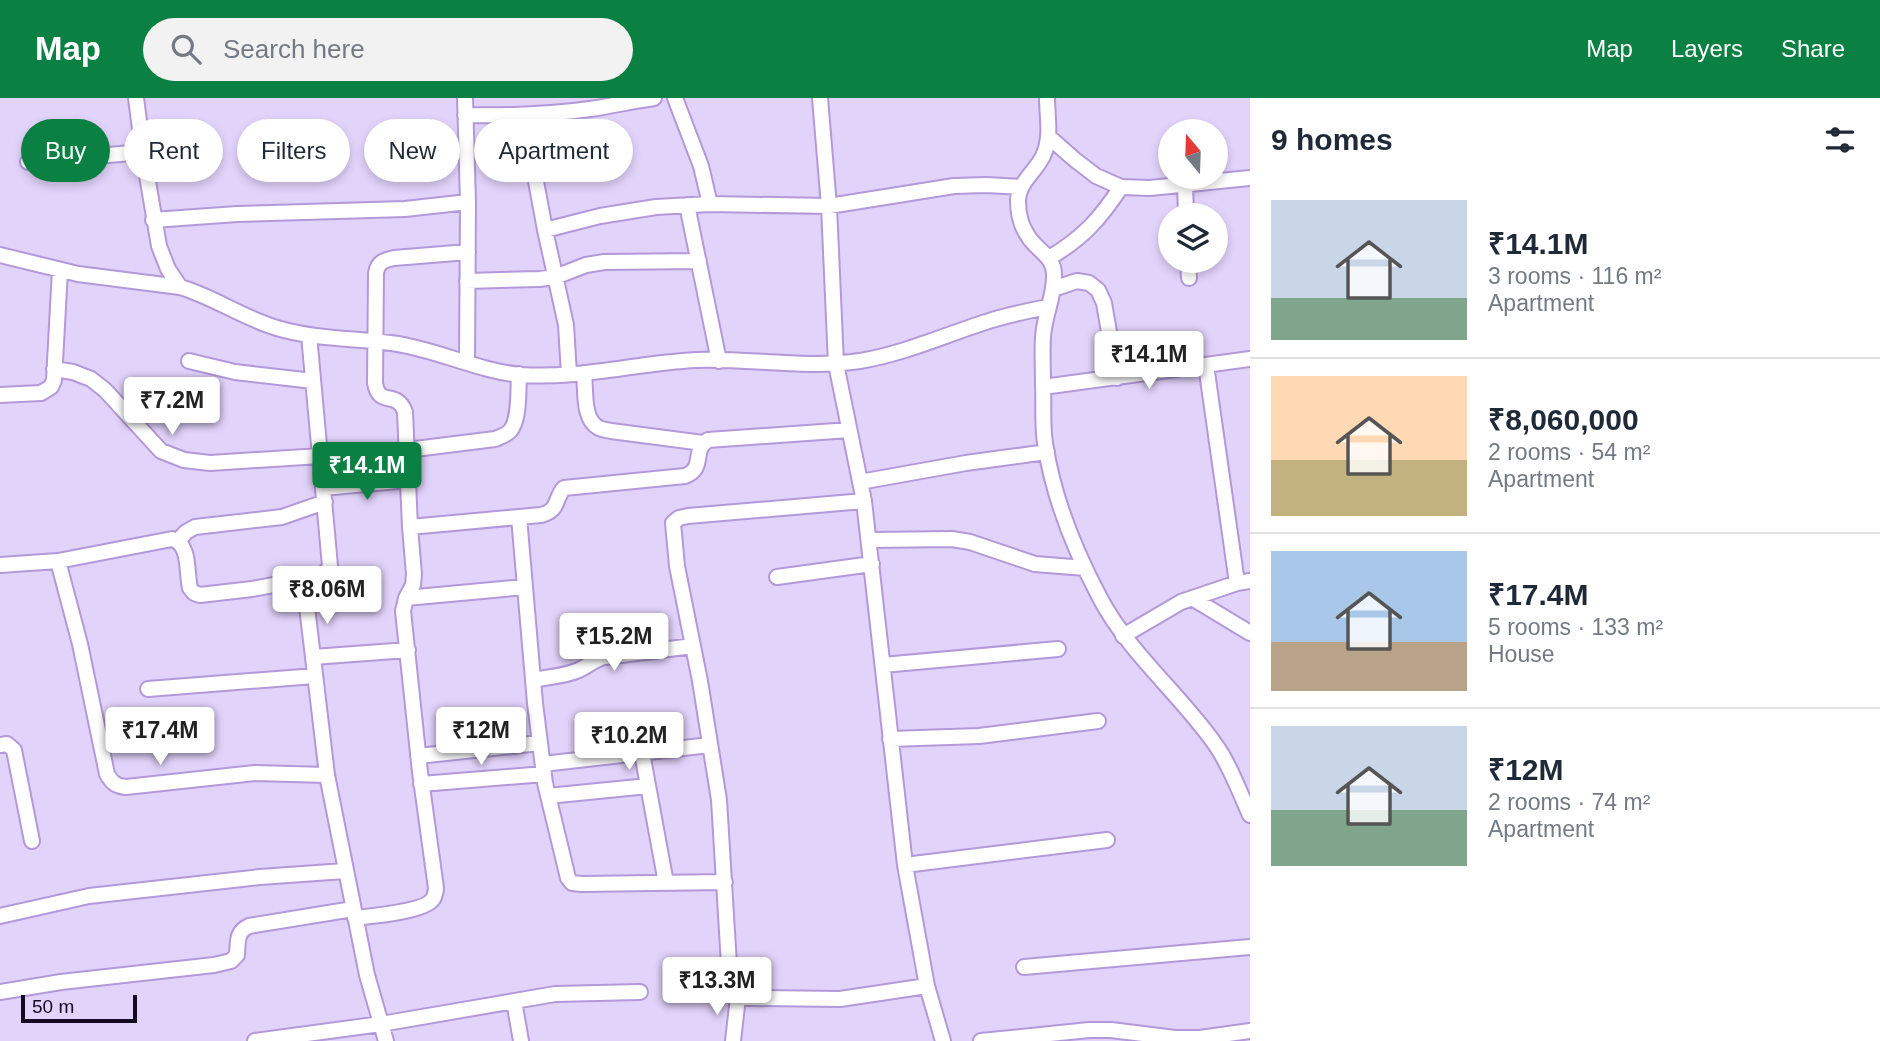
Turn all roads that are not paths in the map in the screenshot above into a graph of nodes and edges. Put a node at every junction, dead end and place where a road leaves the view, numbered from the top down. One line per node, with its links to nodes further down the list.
1 (136, 98): 9 (street)
2 (465, 98): 7 (street)
3 (654, 98): 8 (street)
4 (675, 98): 18 (street)
5 (820, 98): 20 (street)
6 (1047, 98): 10 (street)
7 (465, 115): 8 (street); 17 (street)
8 (524, 116): 22 (street)
9 (139, 119)
10 (1049, 136): 14 (street); 15 (street)
11 (1250, 178): 12 (street)
12 (1228, 180)
13 (147, 182): 21 (street)
14 (1021, 187): 20 (street); 25 (street)
15 (1121, 187): 16 (street); 25 (street)
16 (1158, 187)
17 (468, 202): 21 (street); 23 (street)
18 (710, 204): 19 (street); 20 (street)
19 (687, 205): 22 (street); 26 (street)
20 (829, 206): 41 (street)
21 (153, 220): 32 (street)
22 (545, 230): 29 (street)
23 (468, 252): 31 (street); 36 (street)
24 (0, 255): 27 (street)
25 (1049, 258): 33 (street)
26 (699, 261): 29 (street); 39 (street)
27 (60, 270): 32 (street); 43 (street)
28 (1189, 273): 30 (street)
29 (555, 277): 31 (street); 46 (street)
30 (1189, 278)
31 (467, 281): 40 (street)
32 (180, 287): 35 (street)
33 (1053, 289): 34 (street); 47 (street)
34 (1048, 307): 41 (street); 49 (street)
35 (309, 335): 36 (street); 48 (street)
36 (375, 341): 40 (street); 53 (street)
37 (1250, 359): 42 (street)
38 (189, 361): 48 (street)
39 (719, 361): 41 (street); 44 (street)
40 (467, 363): 45 (street)
41 (836, 364): 51 (street)
42 (1206, 365): 47 (street); 69 (street)
43 (54, 369): 50 (street); 55 (street)
44 (584, 373): 46 (street); 52 (street)
45 (519, 374): 46 (street); 53 (street)
46 (569, 374)
47 (1117, 378): 49 (street)
48 (313, 382): 55 (street)
49 (1043, 387): 54 (street)
50 (0, 395)
51 (849, 430): 52 (street); 57 (street)
52 (703, 443): 60 (street)
53 (407, 450): 56 (street)
54 (1047, 452): 57 (street); 67 (street)
55 (320, 456): 58 (street)
56 (408, 480): 58 (street); 61 (street)
57 (860, 482): 59 (street)
58 (324, 495): 63 (street); 70 (street)
59 (864, 501): 62 (street); 76 (street)
60 (519, 517): 61 (street); 71 (street)
61 (410, 527): 72 (street)
62 (870, 540): 65 (street); 67 (street)
63 (178, 541): 64 (street); 70 (street)
64 (58, 561): 66 (street); 92 (street)
65 (872, 564): 68 (street); 80 (street)
66 (0, 565)
67 (1085, 568): 75 (street)
68 (777, 577)
69 (1244, 582): 73 (street)
70 (303, 584): 79 (street)
71 (525, 587): 72 (street); 82 (street)
72 (406, 598): 78 (street)
73 (1192, 598): 74 (street); 75 (street)
74 (1250, 633)
75 (1124, 636): 95 (street)
76 (693, 646): 82 (street); 88 (street)
77 (1058, 649): 80 (street)
78 (408, 650): 79 (street); 90 (street)
79 (313, 657): 81 (street)
80 (883, 665): 85 (street)
81 (315, 676): 83 (street); 92 (street)
82 (533, 680): 86 (street)
83 (148, 689)
84 (1098, 721): 85 (street)
85 (890, 739): 100 (street)
86 (540, 743): 90 (street); 91 (street)
87 (0, 744): 99 (street)
88 (710, 745): 89 (street); 102 (street)
89 (642, 753): 91 (street); 94 (street)
90 (418, 756): 93 (street)
91 (544, 769): 93 (street); 96 (street)
92 (327, 775): 101 (street)
93 (421, 784): 104 (street)
94 (648, 786): 96 (street); 103 (street)
95 (1246, 795): 97 (street)
96 (548, 796): 103 (street)
97 (1250, 815)
98 (1107, 840): 100 (street)
99 (32, 841)
100 (905, 865): 108 (street)
101 (345, 871): 104 (street); 105 (street)
102 (724, 882): 103 (street); 111 (street)
103 (666, 883)
104 (354, 914): 109 (street); 113 (street)
105 (0, 916)
106 (1250, 947): 107 (street)
107 (1024, 967)
108 (927, 986): 111 (street); 119 (street)
109 (0, 992)
110 (640, 992): 112 (street)
111 (737, 996): 118 (street)
112 (514, 1001): 113 (street); 117 (street)
113 (381, 1024): 115 (street); 116 (street)
114 (1250, 1031): 120 (street)
115 (255, 1041)
116 (386, 1041)
117 (522, 1041)
118 (733, 1041)
119 (943, 1041)
120 (981, 1041)

